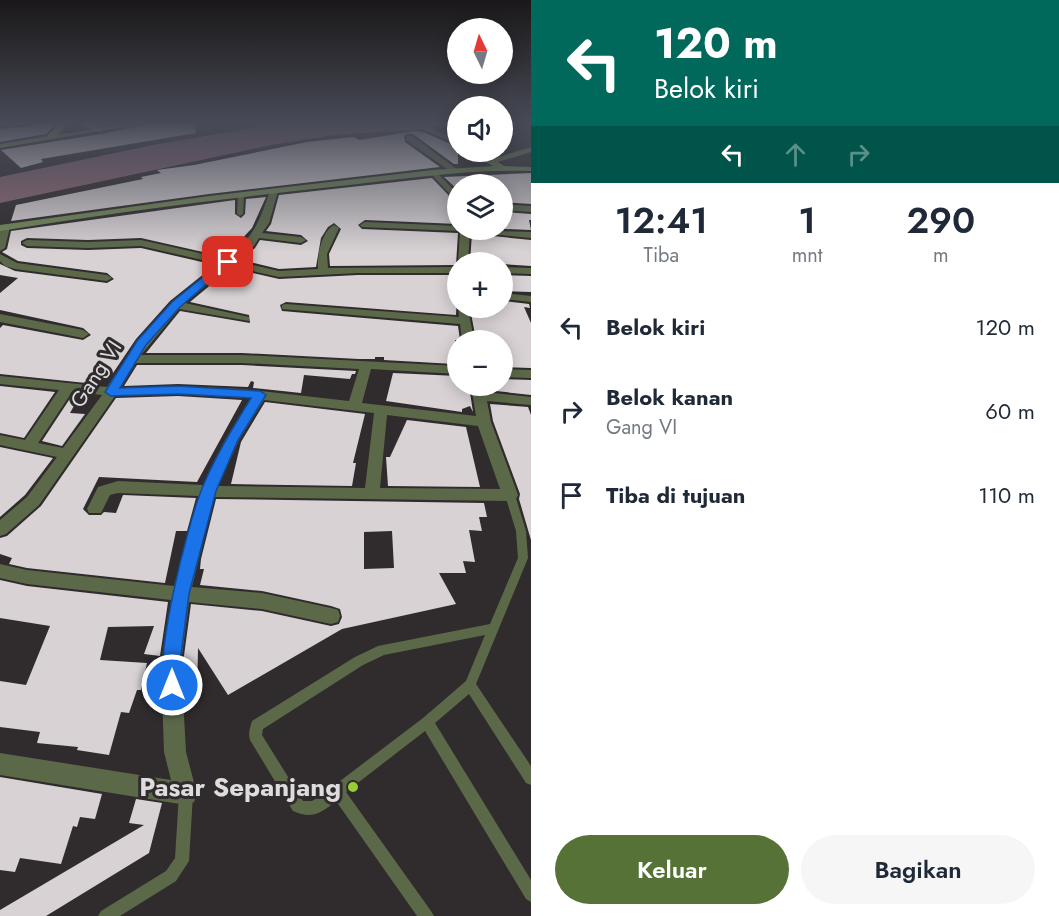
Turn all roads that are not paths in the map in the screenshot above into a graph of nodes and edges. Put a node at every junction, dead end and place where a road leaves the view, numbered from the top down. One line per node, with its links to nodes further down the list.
1 (448, 167): 4 (street)
2 (501, 167): 3 (main road); 4 (main road)
3 (531, 169)
4 (454, 171): 5 (main road)
5 (435, 173): 6 (street); 7 (main road)
6 (447, 187)
7 (274, 191): 8 (main road); 17 (street, Gang VI)
8 (240, 195): 11 (lane); 13 (main road)
9 (513, 208): 10 (street)
10 (531, 209)
11 (240, 214)
12 (365, 225): 15 (street)
13 (2, 227): 21 (street)
14 (334, 228): 27 (street)
15 (447, 229)
16 (513, 233): 18 (street)
17 (256, 235): 19 (street); 23 (street, Gang VI)
18 (531, 235)
19 (302, 240)
20 (27, 243): 23 (street)
21 (0, 248)
22 (0, 257): 28 (street)
23 (228, 262): 27 (street); 31 (street, Gang VI)
24 (447, 270): 27 (street)
25 (513, 270): 26 (street)
26 (531, 271)
27 (323, 272)
28 (107, 278)
29 (513, 297): 30 (street)
30 (531, 299)
31 (176, 305): 35 (street); 39 (street, Gang VI)
32 (286, 307): 36 (street)
33 (0, 318): 38 (street)
34 (464, 318): 36 (street)
35 (245, 319)
36 (464, 321): 37 (street)
37 (466, 330)
38 (83, 334)
39 (131, 359): 40 (street); 46 (street, Gang VI)
40 (366, 366): 41 (street); 51 (street)
41 (447, 370)
42 (513, 373): 43 (street)
43 (531, 374)
44 (0, 380): 45 (street)
45 (68, 387): 46 (street); 55 (street)
46 (111, 392): 47 (street); 56 (street, Gang VI)
47 (260, 395): 51 (street); 57 (street)
48 (479, 396): 53 (street)
49 (504, 396): 50 (street)
50 (531, 401)
51 (354, 407): 52 (street)
52 (381, 410): 53 (street); 58 (street)
53 (484, 422): 59 (street)
54 (0, 440): 55 (street)
55 (29, 446): 56 (street)
56 (68, 454): 61 (street, Gang VI)
57 (208, 491): 58 (street); 60 (street); 63 (street)
58 (372, 493): 59 (street)
59 (510, 495): 65 (lane)
60 (95, 509)
61 (0, 530)
62 (0, 571): 63 (street)
63 (181, 594): 64 (street); 71 (street)
64 (331, 616)
65 (495, 628): 66 (lane); 70 (lane)
66 (470, 686): 67 (lane); 69 (lane)
67 (427, 722): 70 (lane); 72 (lane)
68 (0, 764): 71 (street)
69 (531, 778)
70 (337, 791): 74 (lane)
71 (186, 794): 73 (lane)
72 (531, 894)
73 (106, 916)
74 (426, 916)

